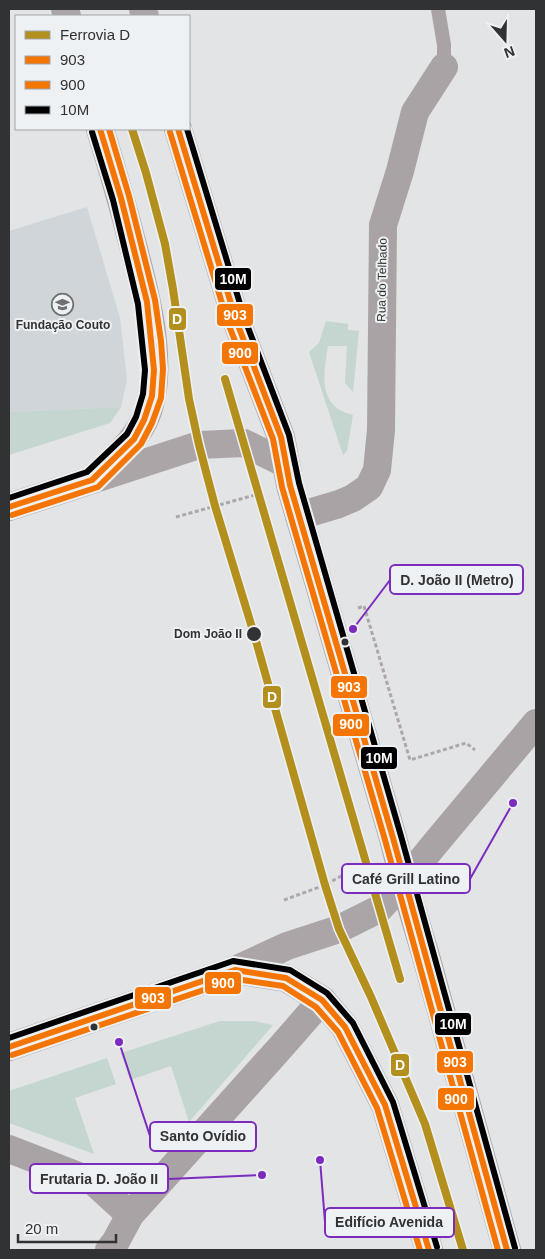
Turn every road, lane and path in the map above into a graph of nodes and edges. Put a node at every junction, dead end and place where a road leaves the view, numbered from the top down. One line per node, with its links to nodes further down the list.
1 (438, 9): 2 (lane, Rua do Telhado)
2 (444, 67): 9 (street, Rua do Telhado)
3 (100, 130): 6 (main road)
4 (178, 130): 5 (main road)
5 (286, 464): 6 (main road); 9 (main road)
6 (92, 480): 8 (main road)
7 (265, 492): 10 (path)
8 (9, 507)
9 (299, 516): 15 (main road)
10 (176, 517)
11 (358, 608): 13 (path)
12 (534, 728): 15 (street)
13 (466, 743)
14 (371, 857): 16 (path)
15 (404, 882): 17 (main road); 24 (main road)
16 (284, 900)
17 (235, 970): 18 (main road); 19 (main road)
18 (322, 1000): 21 (street); 23 (main road)
19 (9, 1047)
20 (9, 1149): 21 (street)
21 (130, 1216): 22 (street)
22 (109, 1250)
23 (429, 1250)
24 (507, 1250)

